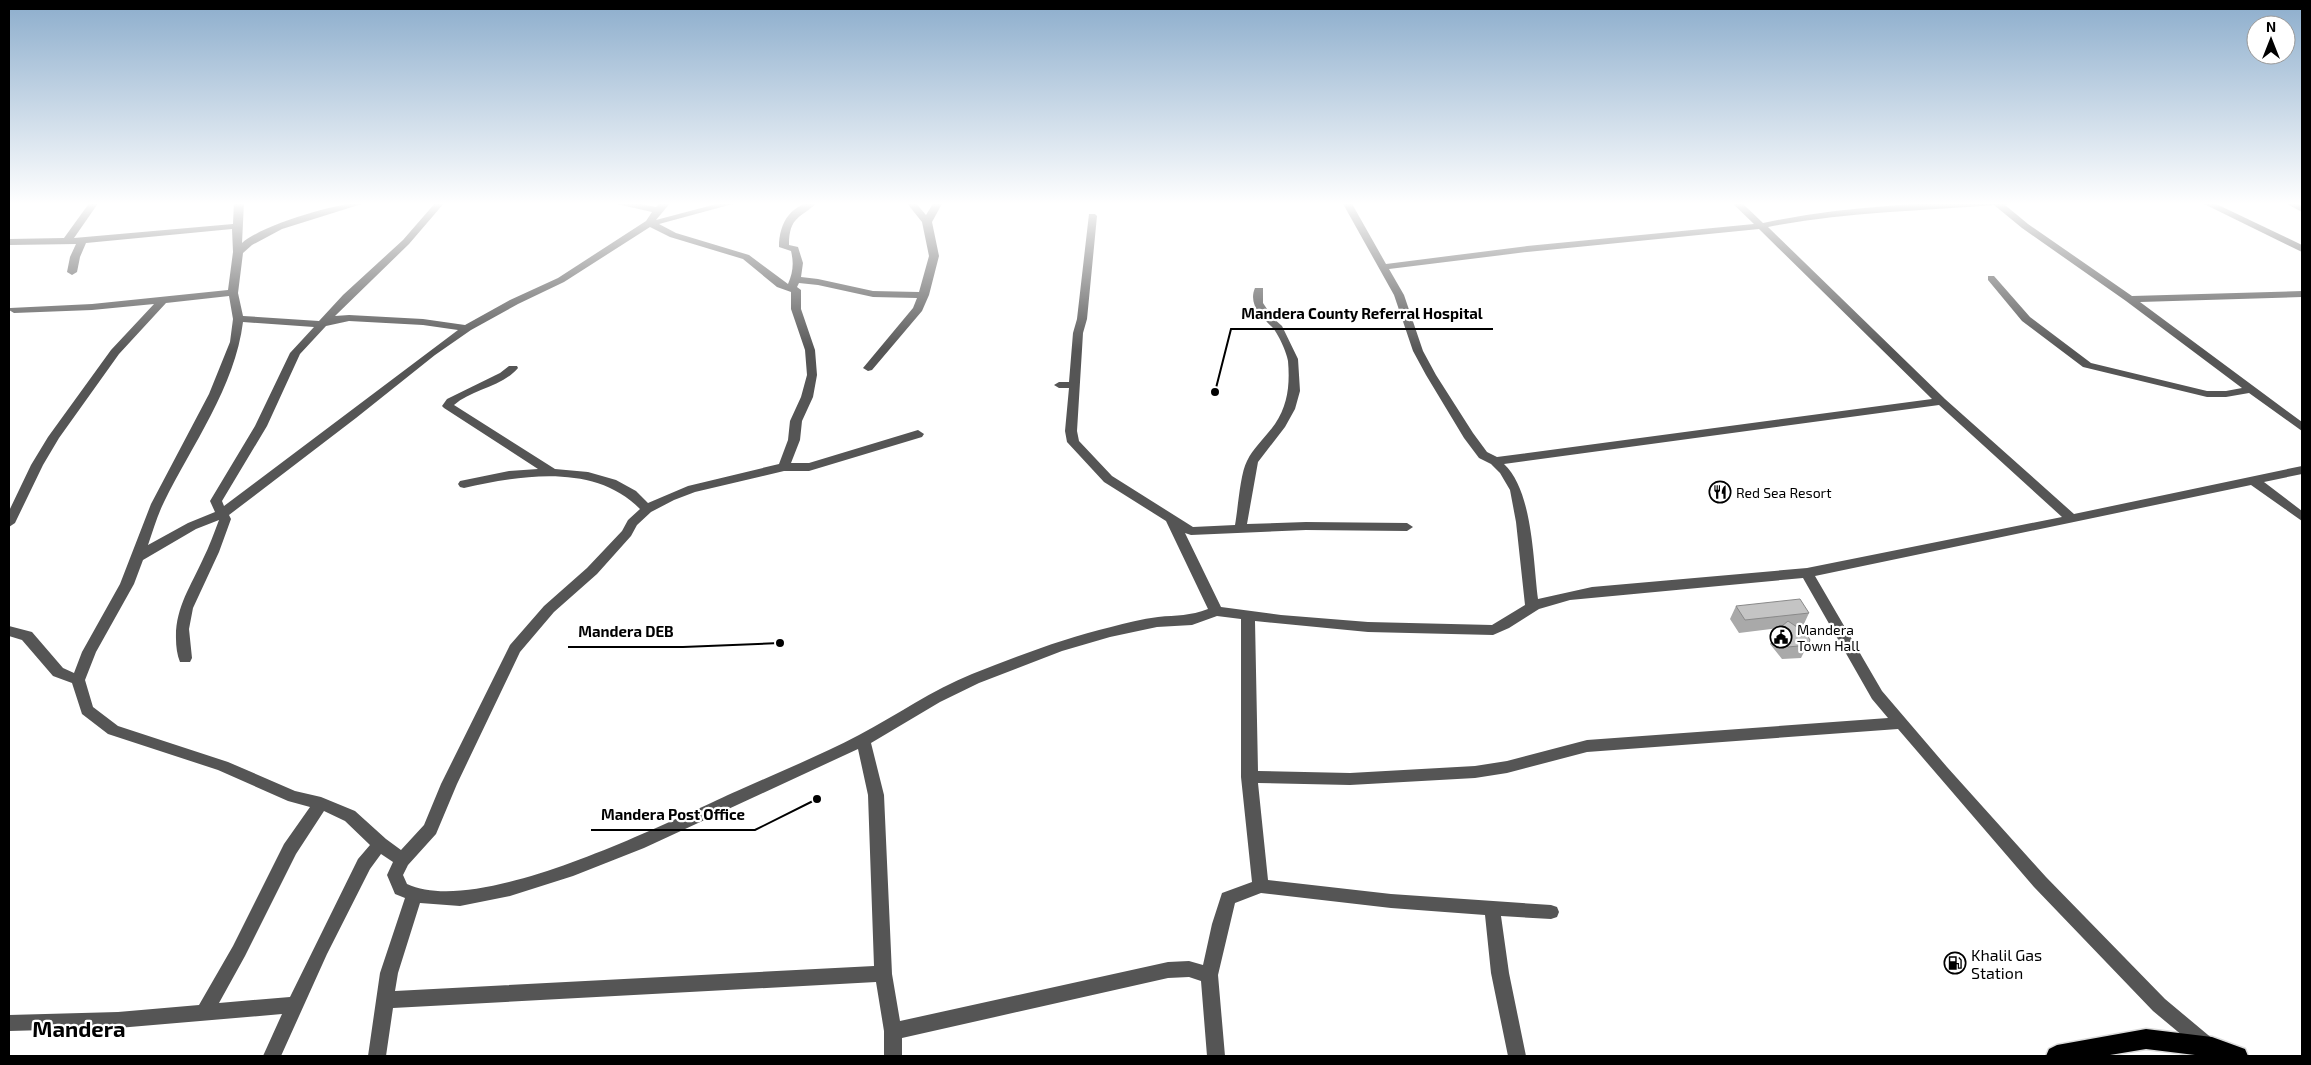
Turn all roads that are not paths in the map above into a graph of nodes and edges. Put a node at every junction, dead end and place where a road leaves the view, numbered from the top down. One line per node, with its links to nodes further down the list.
1 (77, 252): 14 (street)
2 (238, 252): 18 (street)
3 (395, 252): 25 (street)
4 (605, 252): 26 (street)
5 (728, 252): 16 (street)
6 (797, 252): 16 (street)
7 (933, 252): 20 (street)
8 (1089, 252): 30 (street)
9 (1374, 252): 13 (street)
10 (1505, 252): 13 (street)
11 (1789, 252): 32 (street)
12 (2062, 252): 21 (street)
13 (1383, 267): 35 (street)
14 (72, 272)
15 (1991, 278): 31 (street)
16 (796, 285): 20 (street); 36 (street)
17 (1259, 290): 48 (street)
18 (233, 292): 22 (street); 24 (street)
19 (2302, 294): 21 (street)
20 (924, 295): 28 (street)
21 (2130, 299): 31 (street)
22 (162, 301): 23 (street); 46 (street)
23 (14, 310)
24 (238, 319): 25 (street); 49 (street)
25 (321, 324): 26 (street); 42 (street)
26 (467, 328): 42 (street)
27 (514, 368): 38 (street)
28 (868, 368)
29 (1059, 385): 30 (street)
30 (1075, 385): 44 (street)
31 (2253, 389): 33 (street)
32 (1941, 401): 35 (street); 45 (street)
33 (2302, 427)
34 (918, 434): 36 (street)
35 (1495, 461): 51 (street)
36 (784, 468): 41 (street)
37 (2302, 470): 39 (street)
38 (554, 474): 40 (street); 41 (street)
39 (2253, 480): 43 (street); 45 (street)
40 (464, 484)
41 (647, 509): 62 (street)
42 (223, 514): 49 (street); 55 (street)
43 (2302, 517)
44 (1171, 518): 48 (street); 52 (street)
45 (2072, 520): 50 (street)
46 (9, 523)
47 (1407, 527): 48 (street)
48 (1240, 529)
49 (137, 557): 56 (street)
50 (1807, 573): 51 (street); 57 (street)
51 (1532, 607): 53 (street)
52 (1216, 611): 53 (street); 58 (street)
53 (1248, 615): 59 (street)
54 (9, 631): 56 (street)
55 (186, 658)
56 (78, 680): 60 (street)
57 (1902, 723): 59 (street); 74 (street)
58 (864, 740): 64 (street); 67 (street)
59 (1249, 777): 63 (street)
60 (321, 803): 61 (street); 71 (street)
61 (380, 844): 62 (street); 70 (street)
62 (402, 860): 64 (street)
63 (1261, 886): 65 (street); 68 (street)
64 (414, 895): 69 (street)
65 (1492, 908): 66 (street); 79 (street)
66 (1550, 912)
67 (883, 974): 69 (street); 73 (street)
68 (1209, 975): 73 (street); 78 (street)
69 (386, 1000): 76 (street)
70 (296, 1005): 71 (street); 75 (street)
71 (205, 1012): 72 (street)
72 (9, 1023)
73 (893, 1031): 77 (street)
74 (2216, 1052): 80 (highway); 81 (highway)
75 (272, 1056)
76 (377, 1056)
77 (893, 1056)
78 (1216, 1056)
79 (1517, 1056)
80 (2057, 1056)
81 (2238, 1056)

